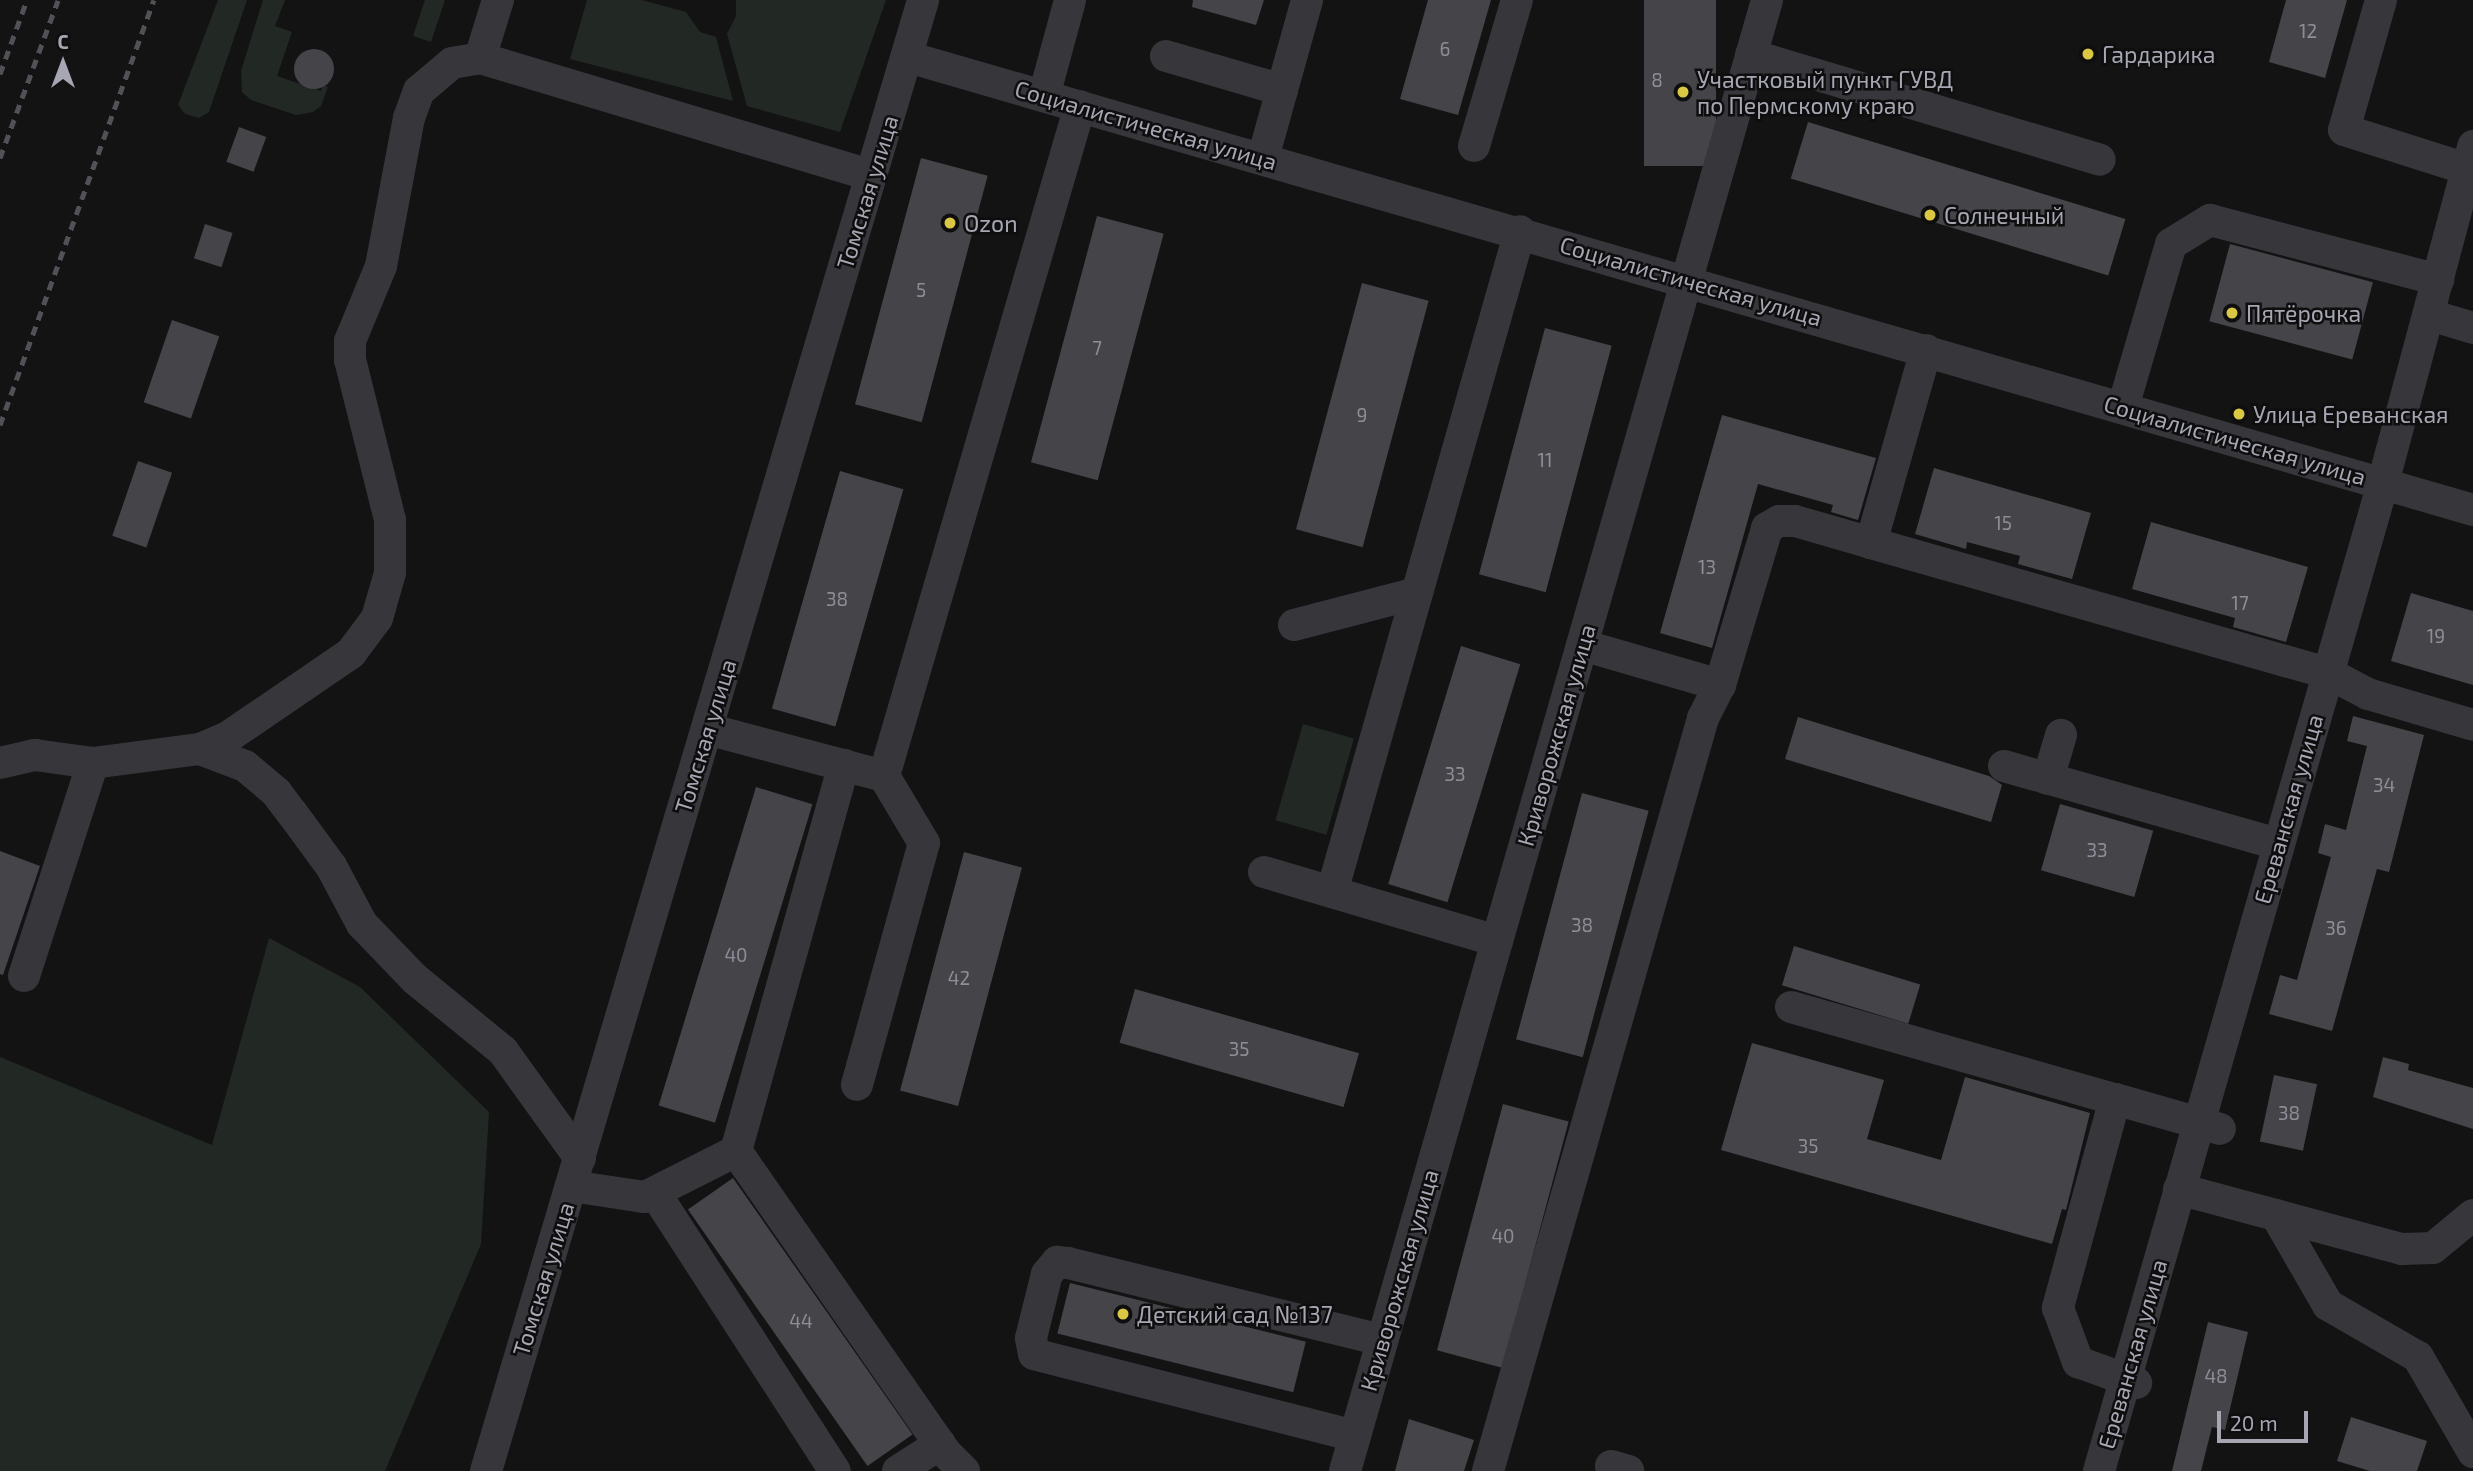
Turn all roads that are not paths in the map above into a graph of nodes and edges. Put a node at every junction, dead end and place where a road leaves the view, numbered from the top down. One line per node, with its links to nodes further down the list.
1 (498, 0): 11 (street)
2 (923, 0): 10 (street, Томская улица)
3 (1070, 0): 13 (street)
4 (1307, 0): 12 (street)
5 (1517, 0): 15 (street)
6 (1767, 0): 8 (street, Криворожская улица)
7 (2381, 0): 17 (street)
8 (1751, 55): 18 (street); 21 (street, Криворожская улица)
9 (1166, 56): 12 (street)
10 (908, 57): 13 (street, Социалистическая улица); 19 (street, Томская улица)
11 (480, 58): 19 (street); 38 (street)
12 (1282, 90): 16 (street)
13 (1044, 96): 14 (street, Социалистическая улица)
14 (1080, 106): 16 (street, Социалистическая улица); 43 (street)
15 (1474, 146)
16 (1263, 158): 20 (street, Социалистическая улица)
17 (2470, 158): 22 (street, Ереванская улица)
18 (2100, 160)
19 (872, 175): 36 (street, Томская улица)
20 (1520, 231): 21 (street, Социалистическая улица); 30 (street)
21 (1687, 279): 25 (street, Социалистическая улица); 32 (street, Криворожская улица)
22 (2438, 280): 23 (street, Ереванская улица); 26 (street)
23 (2430, 315): 24 (street); 27 (street, Ереванская улица)
24 (2473, 328)
25 (1926, 349): 26 (street, Социалистическая улица); 29 (street)
26 (2123, 407): 27 (street, Социалистическая улица)
27 (2383, 483): 28 (street, Социалистическая улица); 33 (street, Ереванская улица)
28 (2473, 510)
29 (1871, 543): 33 (street); 34 (street)
30 (1417, 593): 31 (street); 47 (street)
31 (1294, 625)
32 (1582, 645): 34 (street); 48 (street, Криворожская улица)
33 (2328, 673): 35 (street); 45 (street, Ереванская улица)
34 (1720, 685): 70 (street)
35 (2473, 725)
36 (707, 729): 41 (street); 55 (street, Томская улица)
37 (2061, 735): 44 (street)
38 (200, 749): 40 (street); 55 (street)
39 (0, 763): 40 (street)
40 (93, 763): 49 (street)
41 (844, 765): 43 (street); 54 (street)
42 (2004, 766): 44 (street)
43 (884, 776): 51 (street)
44 (2048, 779): 45 (street)
45 (2278, 844): 53 (street, Ереванская улица)
46 (1264, 872): 47 (street)
47 (1332, 892): 48 (street)
48 (1496, 941): 60 (street, Криворожская улица)
49 (23, 976)
50 (1791, 1007): 52 (street)
51 (857, 1086)
52 (2115, 1099): 53 (street); 61 (street)
53 (2209, 1126): 56 (street, Ереванская улица)
54 (736, 1151): 57 (street); 63 (street)
55 (575, 1172): 57 (street); 65 (street, Томская улица)
56 (2179, 1189): 59 (street); 61 (street, Ереванская улица)
57 (655, 1194): 66 (street)
58 (2473, 1214): 59 (street)
59 (2276, 1215): 64 (street)
60 (1382, 1340): 62 (street, Криворожская улица); 62 (street)
61 (2131, 1381): 71 (street, Ереванская улица)
62 (1355, 1436): 69 (street, Криворожская улица)
63 (940, 1444): 67 (street); 68 (street)
64 (2473, 1452)
65 (486, 1471)
66 (835, 1471)
67 (898, 1471)
68 (964, 1471)
69 (1345, 1471)
70 (1488, 1471)
71 (2099, 1471)

